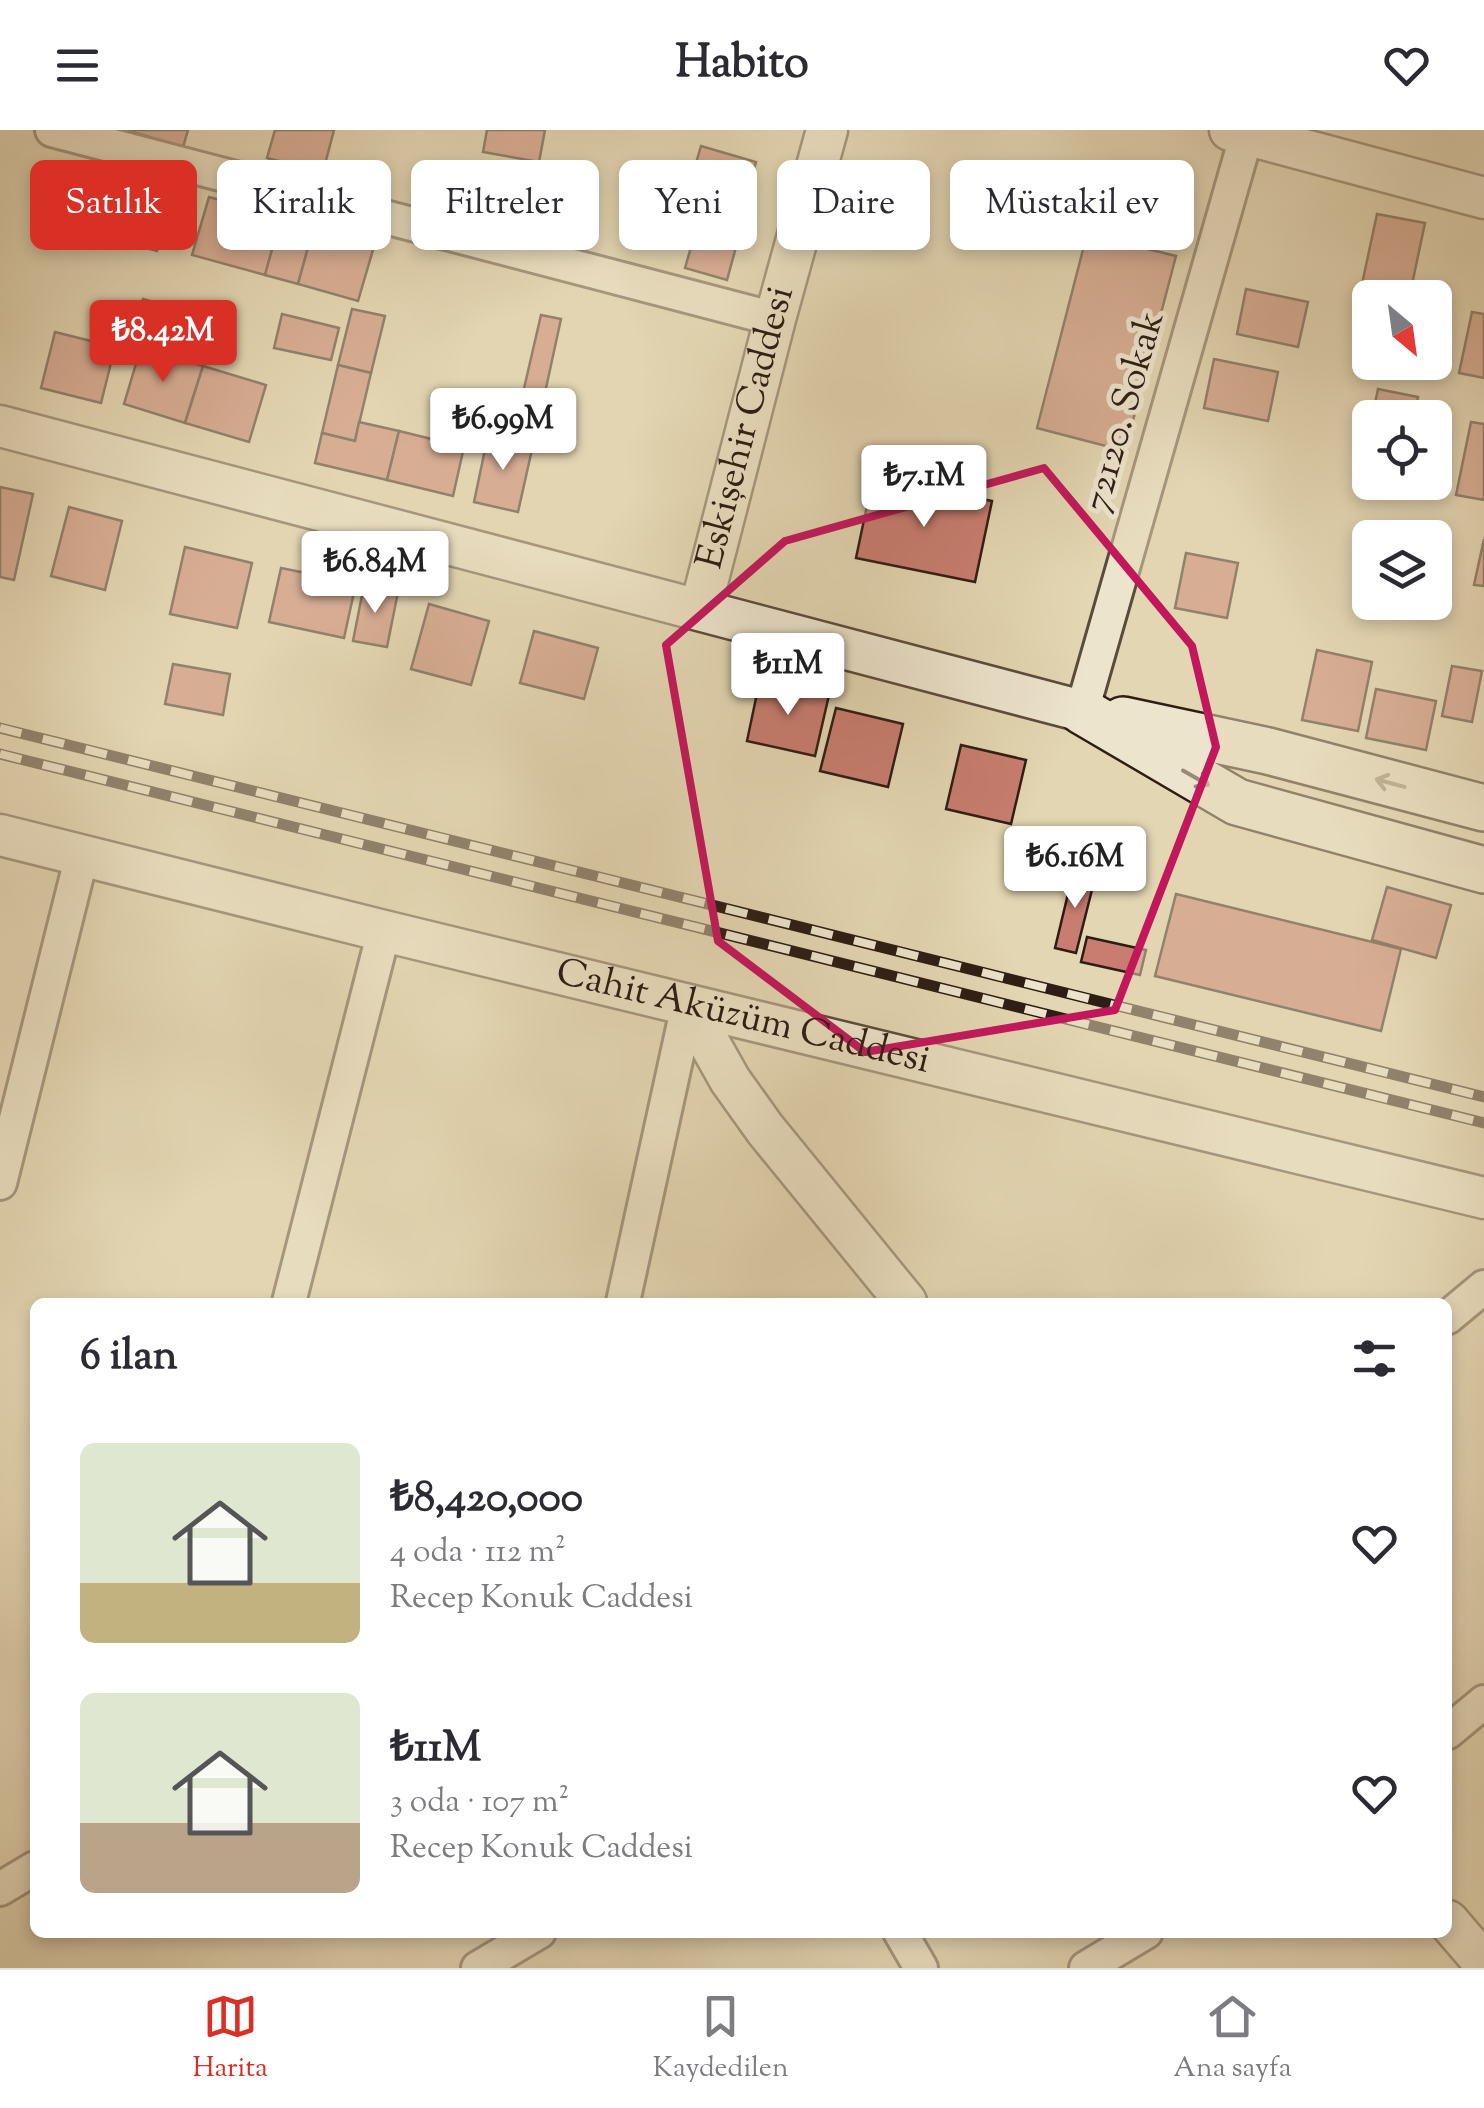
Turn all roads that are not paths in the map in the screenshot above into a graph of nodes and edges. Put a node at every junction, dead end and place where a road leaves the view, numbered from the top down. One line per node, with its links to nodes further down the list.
1 (52, 130): 5 (street)
2 (827, 130): 5 (street, Eskişehir Caddesi)
3 (1242, 131): 4 (street); 8 (street, 72120. Sokak)
4 (1484, 198)
5 (775, 319): 7 (street, Eskişehir Caddesi)
6 (0, 426): 7 (street)
7 (700, 610): 8 (street)
8 (1082, 711): 9 (main road, one-way to 8); 12 (main road, one-way to 12)
9 (1484, 808)
10 (0, 835): 11 (street, Cahit Aküzüm Caddesi)
11 (82, 856): 13 (street, Cahit Aküzüm Caddesi); 15 (street)
12 (1484, 870)
13 (384, 932): 14 (street, Cahit Aküzüm Caddesi); 18 (street)
14 (688, 1005): 16 (street, Cahit Aküzüm Caddesi); 19 (street); 20 (street)
15 (0, 1182)
16 (1484, 1198)
17 (1484, 1286): 21 (street)
18 (290, 1298)
19 (623, 1298)
20 (903, 1298)
21 (1452, 1314)
22 (1484, 1702): 23 (street)
23 (1452, 1729)
24 (30, 1871): 25 (street)
25 (0, 1889)
26 (1452, 1927): 30 (street)
27 (529, 1938): 31 (street)
28 (904, 1938): 32 (street)
29 (1136, 1938): 33 (street)
30 (1484, 1963)
31 (478, 1968)
32 (921, 1968)
33 (1086, 1968)

